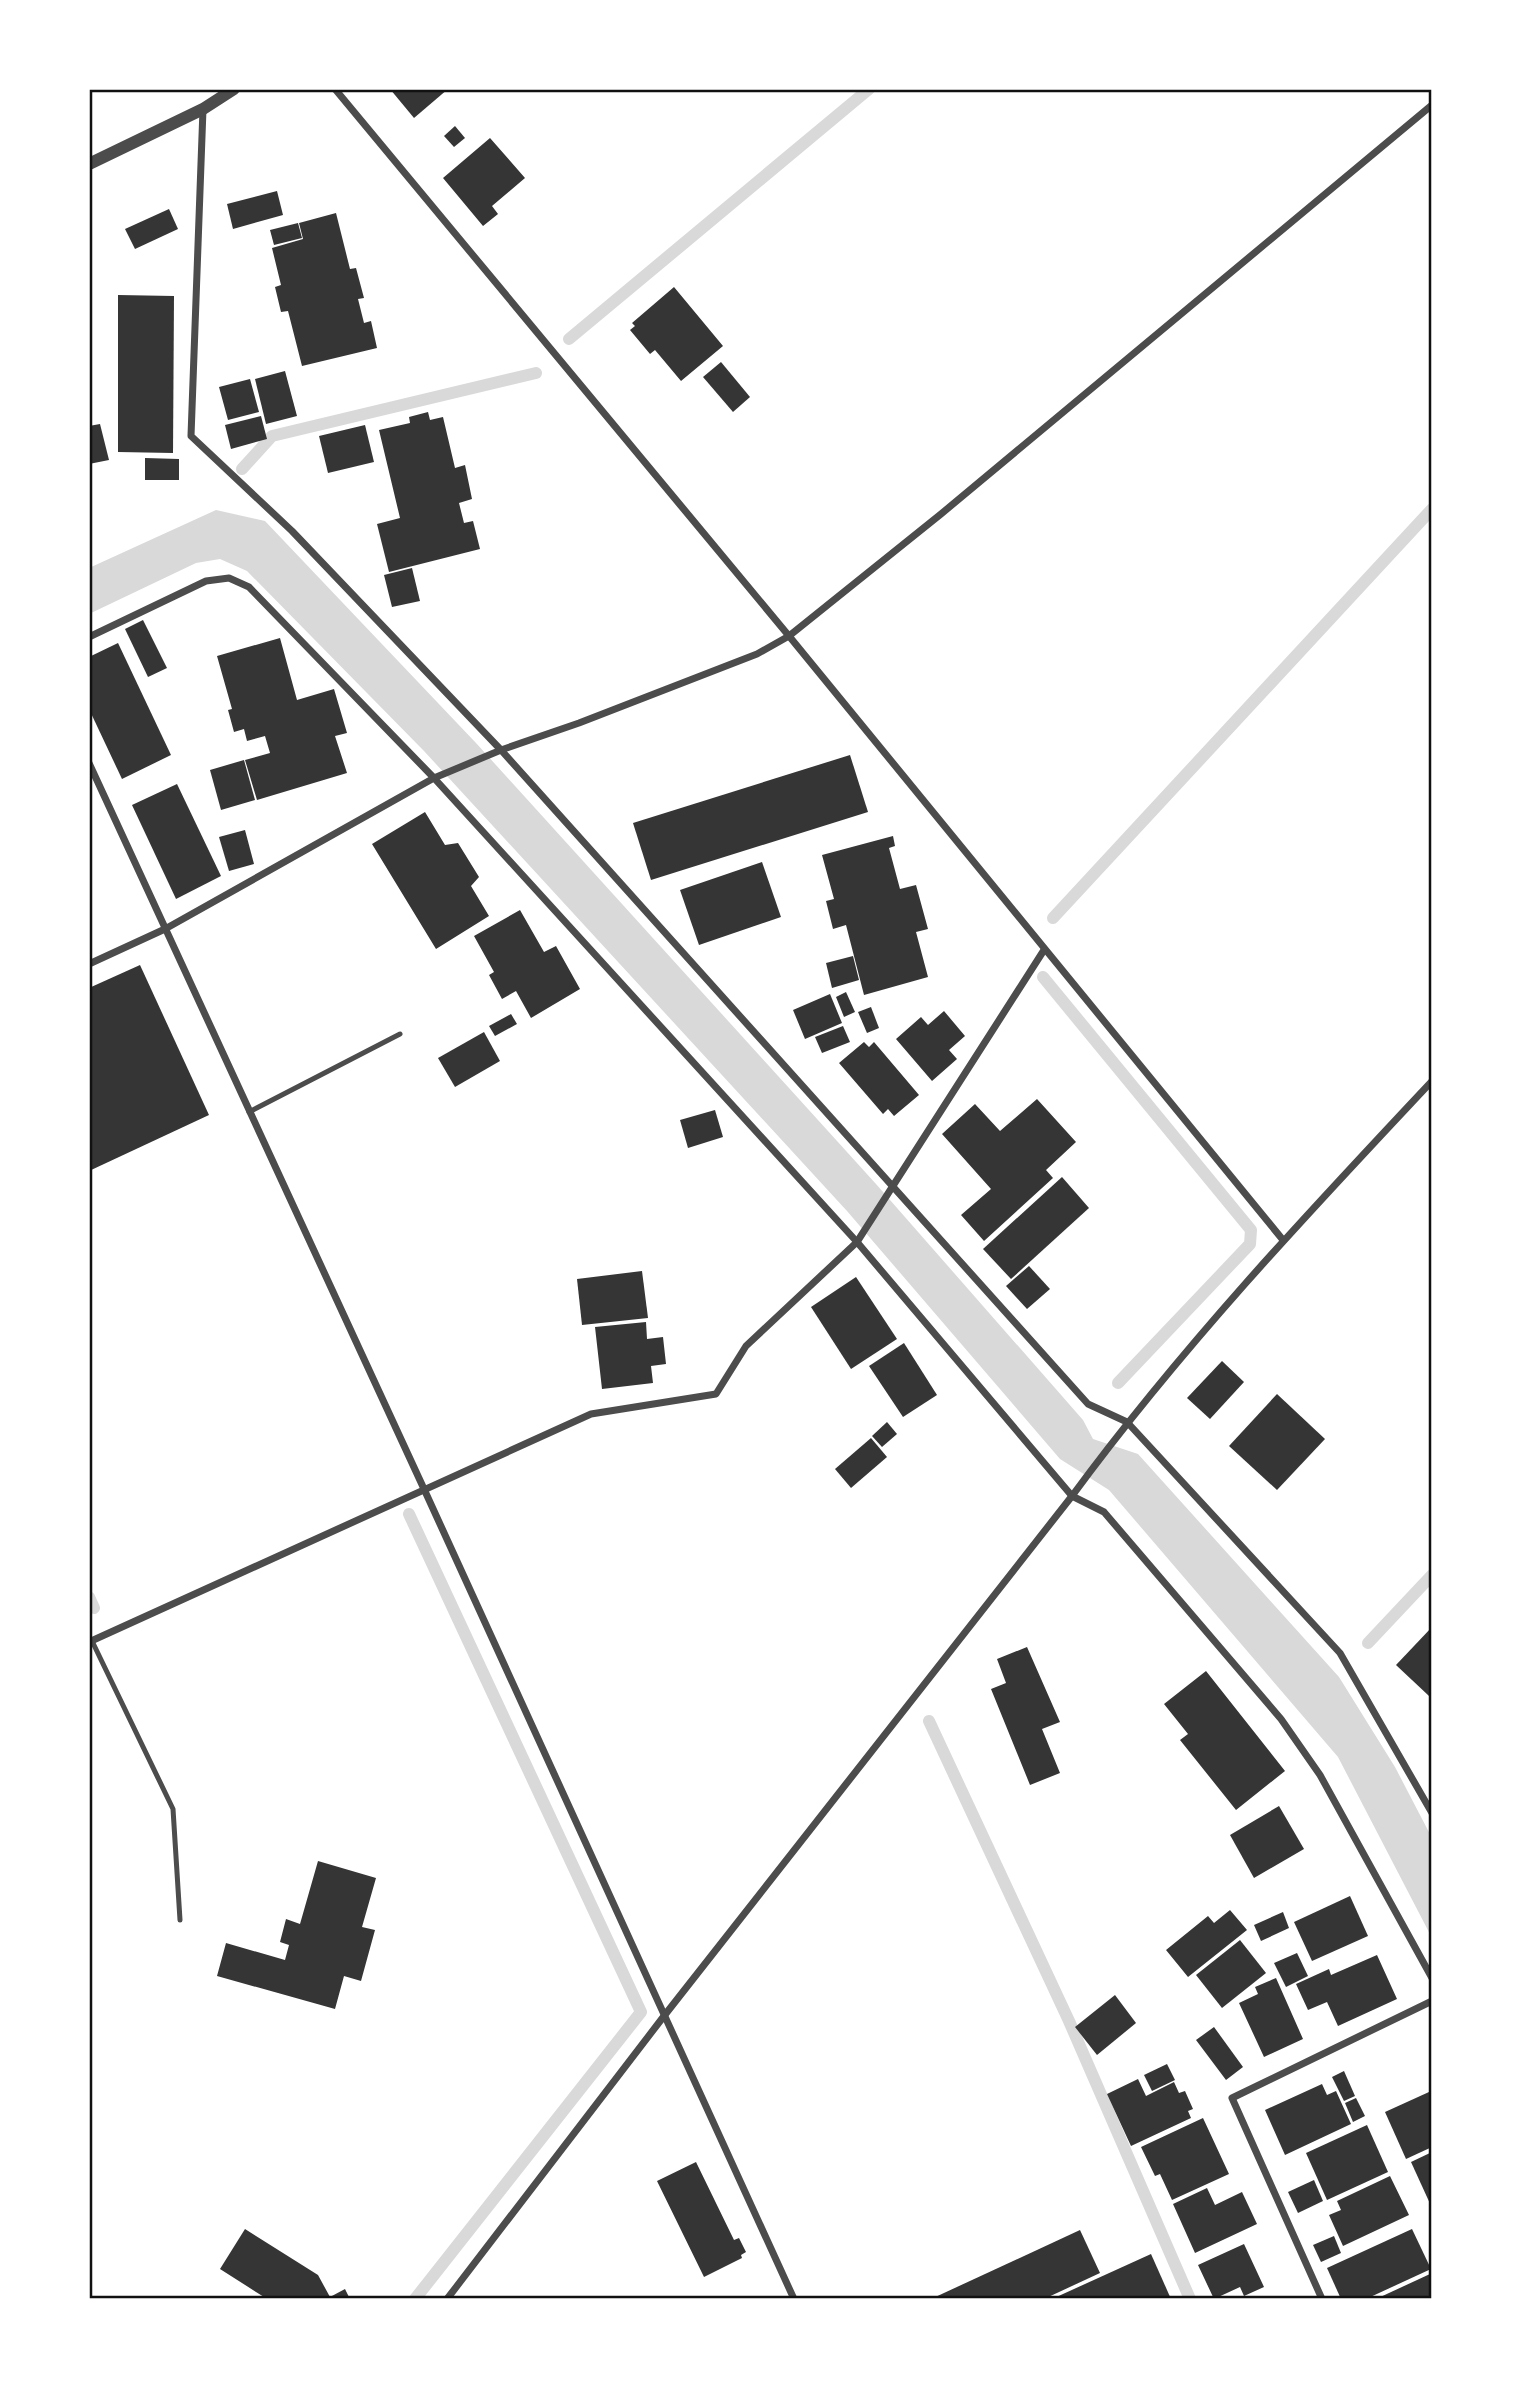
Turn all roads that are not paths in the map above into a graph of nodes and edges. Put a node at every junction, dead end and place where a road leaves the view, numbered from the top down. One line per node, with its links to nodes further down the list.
1 (234, 89): 4 (street)
2 (335, 89): 6 (street)
3 (1432, 105): 6 (street)
4 (203, 109): 5 (street); 8 (street)
5 (89, 164)
6 (789, 636): 8 (street); 12 (street)
7 (89, 637): 10 (street)
8 (501, 750): 10 (street); 17 (street)
9 (89, 762): 11 (street)
10 (437, 777): 11 (street); 18 (street)
11 (165, 929): 13 (street); 16 (street)
12 (1044, 950): 17 (street); 19 (street)
13 (89, 964)
14 (400, 1034): 16 (lane)
15 (1432, 1081): 19 (street)
16 (249, 1112): 21 (street)
17 (890, 1188): 18 (street); 20 (street)
18 (859, 1239): 21 (street); 22 (street)
19 (1283, 1240): 20 (street)
20 (1127, 1422): 22 (street); 24 (street)
21 (424, 1489): 23 (street); 28 (street)
22 (1072, 1496): 26 (street); 28 (street)
23 (91, 1642): 25 (lane)
24 (1432, 1813)
25 (180, 1920)
26 (1432, 1978)
27 (1432, 2001): 31 (street)
28 (664, 2017): 29 (street); 30 (street)
29 (447, 2299)
30 (794, 2299)
31 (1322, 2299)

